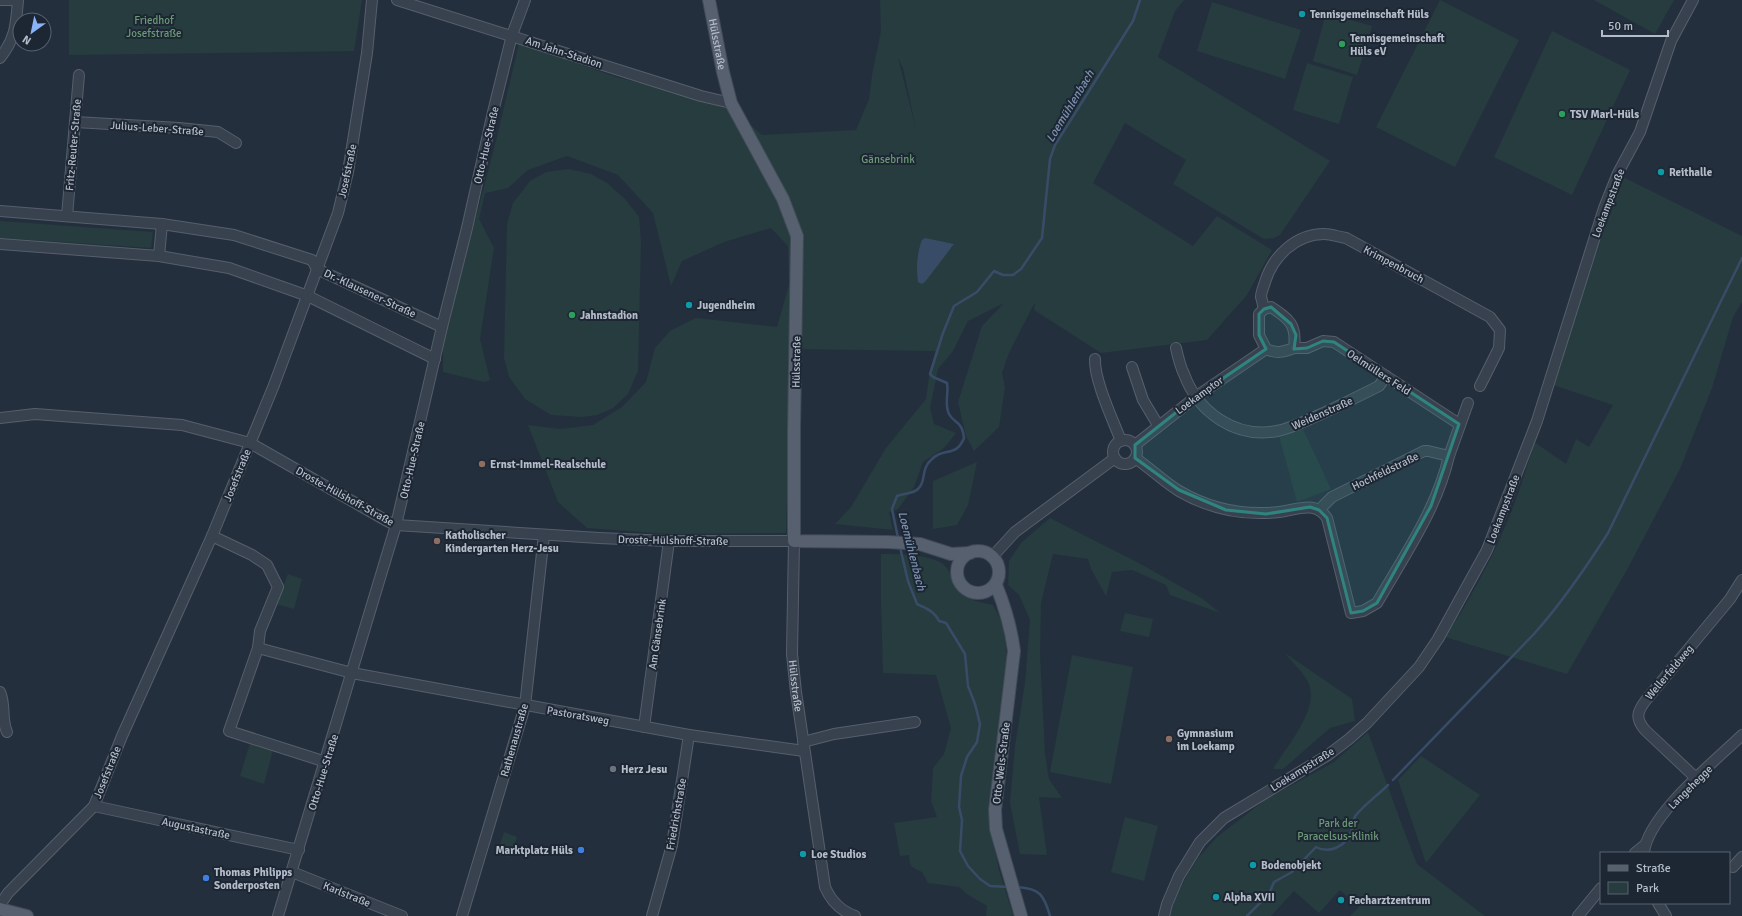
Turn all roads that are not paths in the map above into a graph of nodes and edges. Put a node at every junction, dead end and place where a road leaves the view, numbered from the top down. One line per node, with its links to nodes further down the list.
1 (0, 0): 2 (street)
2 (18, 0): 9 (street)
3 (372, 0): 19 (street, Josefstraße)
4 (397, 0): 8 (street, Am Jahn-Stadion)
5 (525, 0): 8 (street, Otto-Hue-Straße)
6 (709, 0): 11 (main road, Hülsstraße)
7 (1693, 0): 85 (street, Loekampstraße)
8 (512, 35): 11 (street, Am Jahn-Stadion); 22 (street, Otto-Hue-Straße)
9 (0, 58)
10 (79, 75): 12 (street, Fritz-Reuter-Straße)
11 (731, 103): 47 (main road, Hülsstraße)
12 (75, 122): 13 (street, Julius-Leber-Straße); 15 (street, Fritz-Reuter-Straße)
13 (236, 143)
14 (0, 211): 15 (street, Dr.-Klausener-Straße)
15 (67, 216): 16 (street, Dr.-Klausener-Straße)
16 (162, 224): 18 (street); 19 (street, Dr.-Klausener-Straße)
17 (0, 244): 18 (street)
18 (159, 256): 20 (street)
19 (317, 269): 20 (street, Josefstraße); 22 (street, Dr.-Klausener-Straße)
20 (308, 296): 26 (street); 37 (street, Josefstraße)
21 (1264, 309): 24 (street); 25 (street); 30 (street, Krimpenbruch)
22 (442, 327): 26 (street, Otto-Hue-Straße)
23 (1176, 348): 31 (street, Weidenstraße)
24 (1294, 348): 25 (street); 29 (street, Oelmüllers Feld)
25 (1266, 349): 31 (street, Loekamptor)
26 (435, 359): 43 (street, Otto-Hue-Straße)
27 (1095, 359): 36 (street)
28 (1132, 367): 35 (street)
29 (1386, 376): 31 (street, Weidenstraße); 34 (street, Oelmüllers Feld)
30 (1480, 386)
31 (1196, 396): 35 (street, Loekamptor)
32 (1468, 403): 34 (street)
33 (0, 418): 37 (street, Droste-Hülshoff-Straße)
34 (1459, 424): 39 (street)
35 (1158, 425): 38 (street, Loekamptor)
36 (1121, 440): 38 (street); 40 (street)
37 (250, 443): 43 (street, Droste-Hülshoff-Straße); 45 (street, Josefstraße)
38 (1134, 444): 41 (street)
39 (1449, 456): 42 (street, Hochfeldstraße); 42 (street)
40 (1116, 458): 41 (street); 50 (street)
41 (1135, 458): 42 (street)
42 (1319, 510)
43 (396, 525): 44 (street, Droste-Hülshoff-Straße); 57 (street, Otto-Hue-Straße)
44 (544, 535): 46 (street, Droste-Hülshoff-Straße); 59 (street, Rathenaustraße)
45 (212, 536): 56 (street); 68 (street, Josefstraße)
46 (669, 541): 47 (street, Droste-Hülshoff-Straße); 61 (street, Am Gänsebrink)
47 (794, 541): 49 (main road); 65 (street, Hülsstraße)
48 (970, 552): 49 (main road); 50 (main road); 51 (main road)
49 (951, 554): 51 (main road)
50 (993, 556): 53 (main road)
51 (958, 566): 54 (main road)
52 (1742, 580): 67 (street, Wellerfeldweg)
53 (996, 584): 54 (main road); 55 (main road, Otto-Wels-Straße)
54 (982, 593): 55 (main road)
55 (1006, 607): 84 (main road, Otto-Wels-Straße)
56 (258, 648): 57 (street, Pastoratsweg); 66 (street)
57 (352, 673): 59 (street, Pastoratsweg); 66 (street, Otto-Hue-Straße)
58 (0, 692): 62 (street)
59 (525, 706): 61 (street, Pastoratsweg); 81 (street, Rathenaustraße)
60 (915, 722): 65 (street)
61 (644, 726): 63 (street, Pastoratsweg)
62 (7, 732)
63 (689, 735): 65 (street, Pastoratsweg); 82 (street, Friedrichstraße)
64 (1742, 735): 67 (street, Langehegge)
65 (803, 746): 83 (street, Hülsstraße)
66 (326, 762): 70 (street, Otto-Hue-Straße)
67 (1697, 779): 69 (street, Langehegge)
68 (94, 806): 70 (street, Augustastraße); 76 (street, Josefstraße)
69 (1645, 849)
70 (299, 850): 73 (street, Otto-Hue-Straße)
71 (1742, 857): 72 (street)
72 (1733, 867)
73 (292, 872): 79 (street, Otto-Hue-Straße); 80 (street, Karlstraße)
74 (1600, 889): 86 (street)
75 (1659, 904): 87 (street)
76 (0, 905)
77 (0, 909): 78 (main road)
78 (27, 916)
79 (278, 916)
80 (402, 916)
81 (462, 916)
82 (652, 916)
83 (855, 916)
84 (1021, 916)
85 (1164, 916)
86 (1578, 916)
87 (1666, 916)

